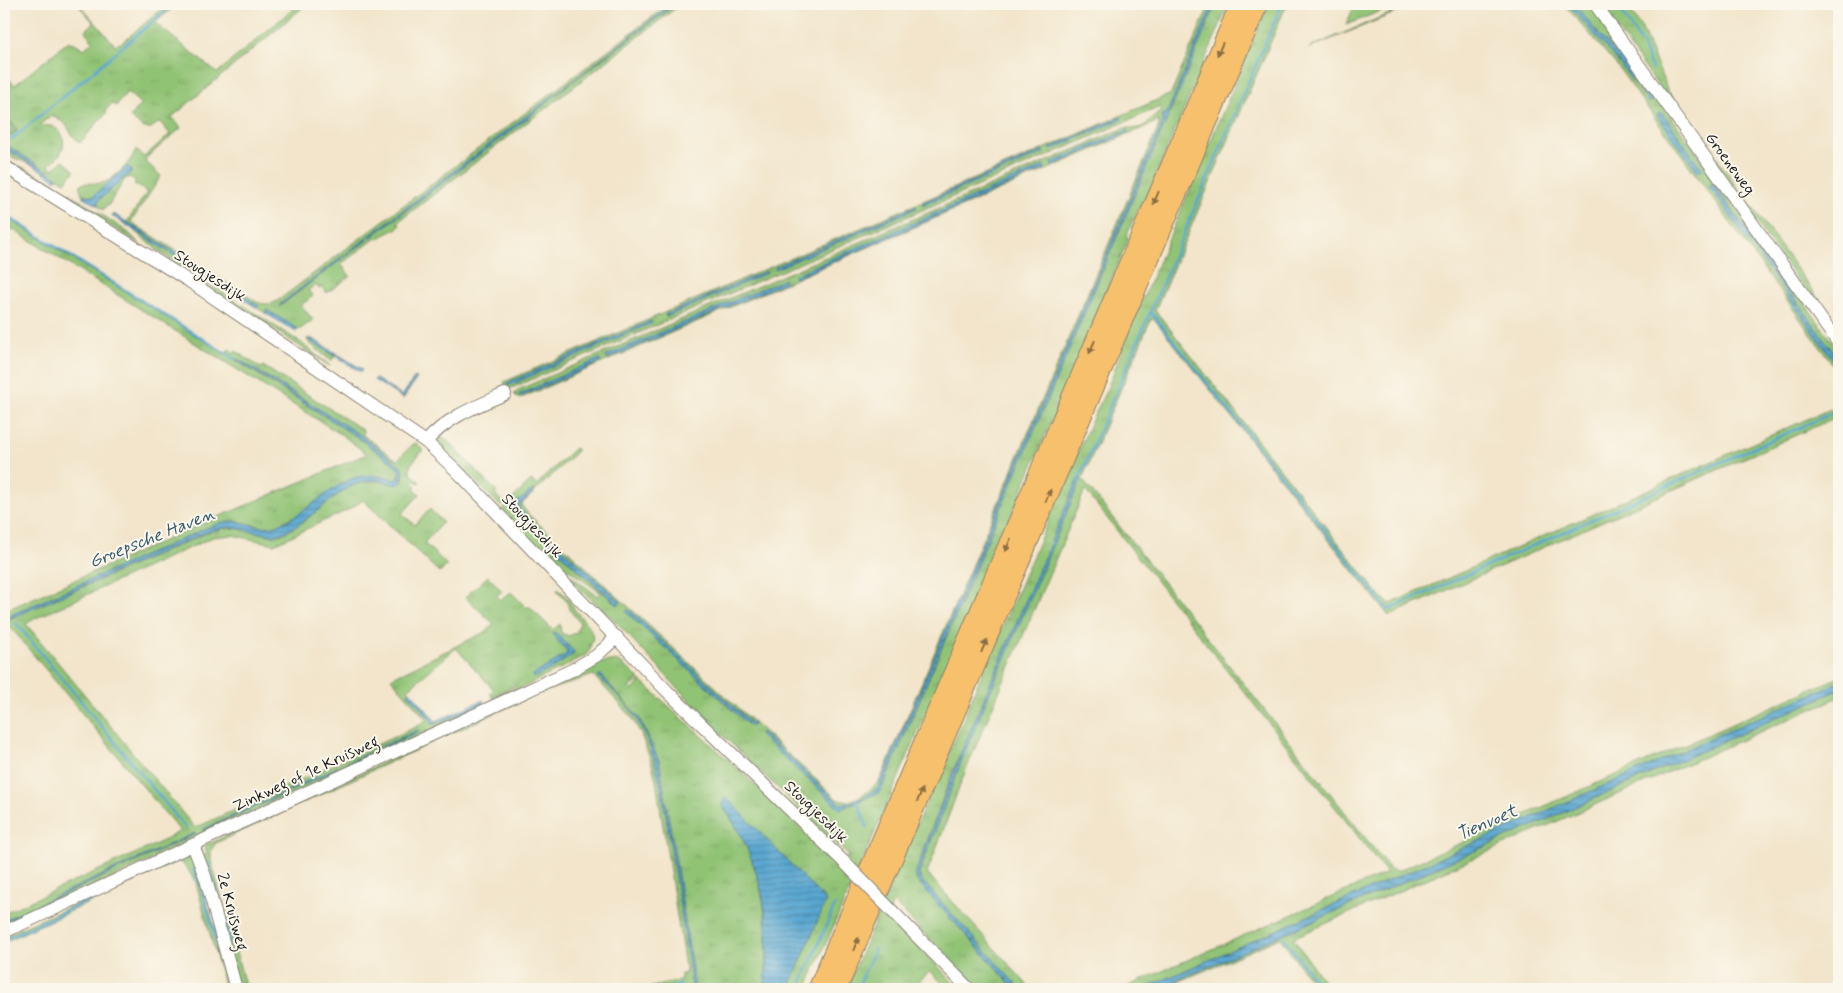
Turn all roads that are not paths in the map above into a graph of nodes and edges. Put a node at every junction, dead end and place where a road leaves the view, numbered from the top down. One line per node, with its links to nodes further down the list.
1 (1240, 4): 12 (highway, one-way to 12)
2 (1258, 4): 13 (highway, one-way to 2)
3 (1594, 4): 5 (street, Groeneweg)
4 (4, 166): 7 (street, Stougjesdijk)
5 (1839, 344)
6 (504, 394): 7 (street)
7 (426, 442): 8 (street, Stougjesdijk)
8 (616, 637): 9 (street, Zinkweg of 1e Kruisweg); 14 (street, Stougjesdijk, bridge)
9 (193, 845): 10 (street, Zinkweg of 1e Kruisweg); 11 (street, 2e Kruisweg)
10 (4, 932)
11 (236, 989)
12 (818, 989)
13 (837, 989)
14 (969, 989)

